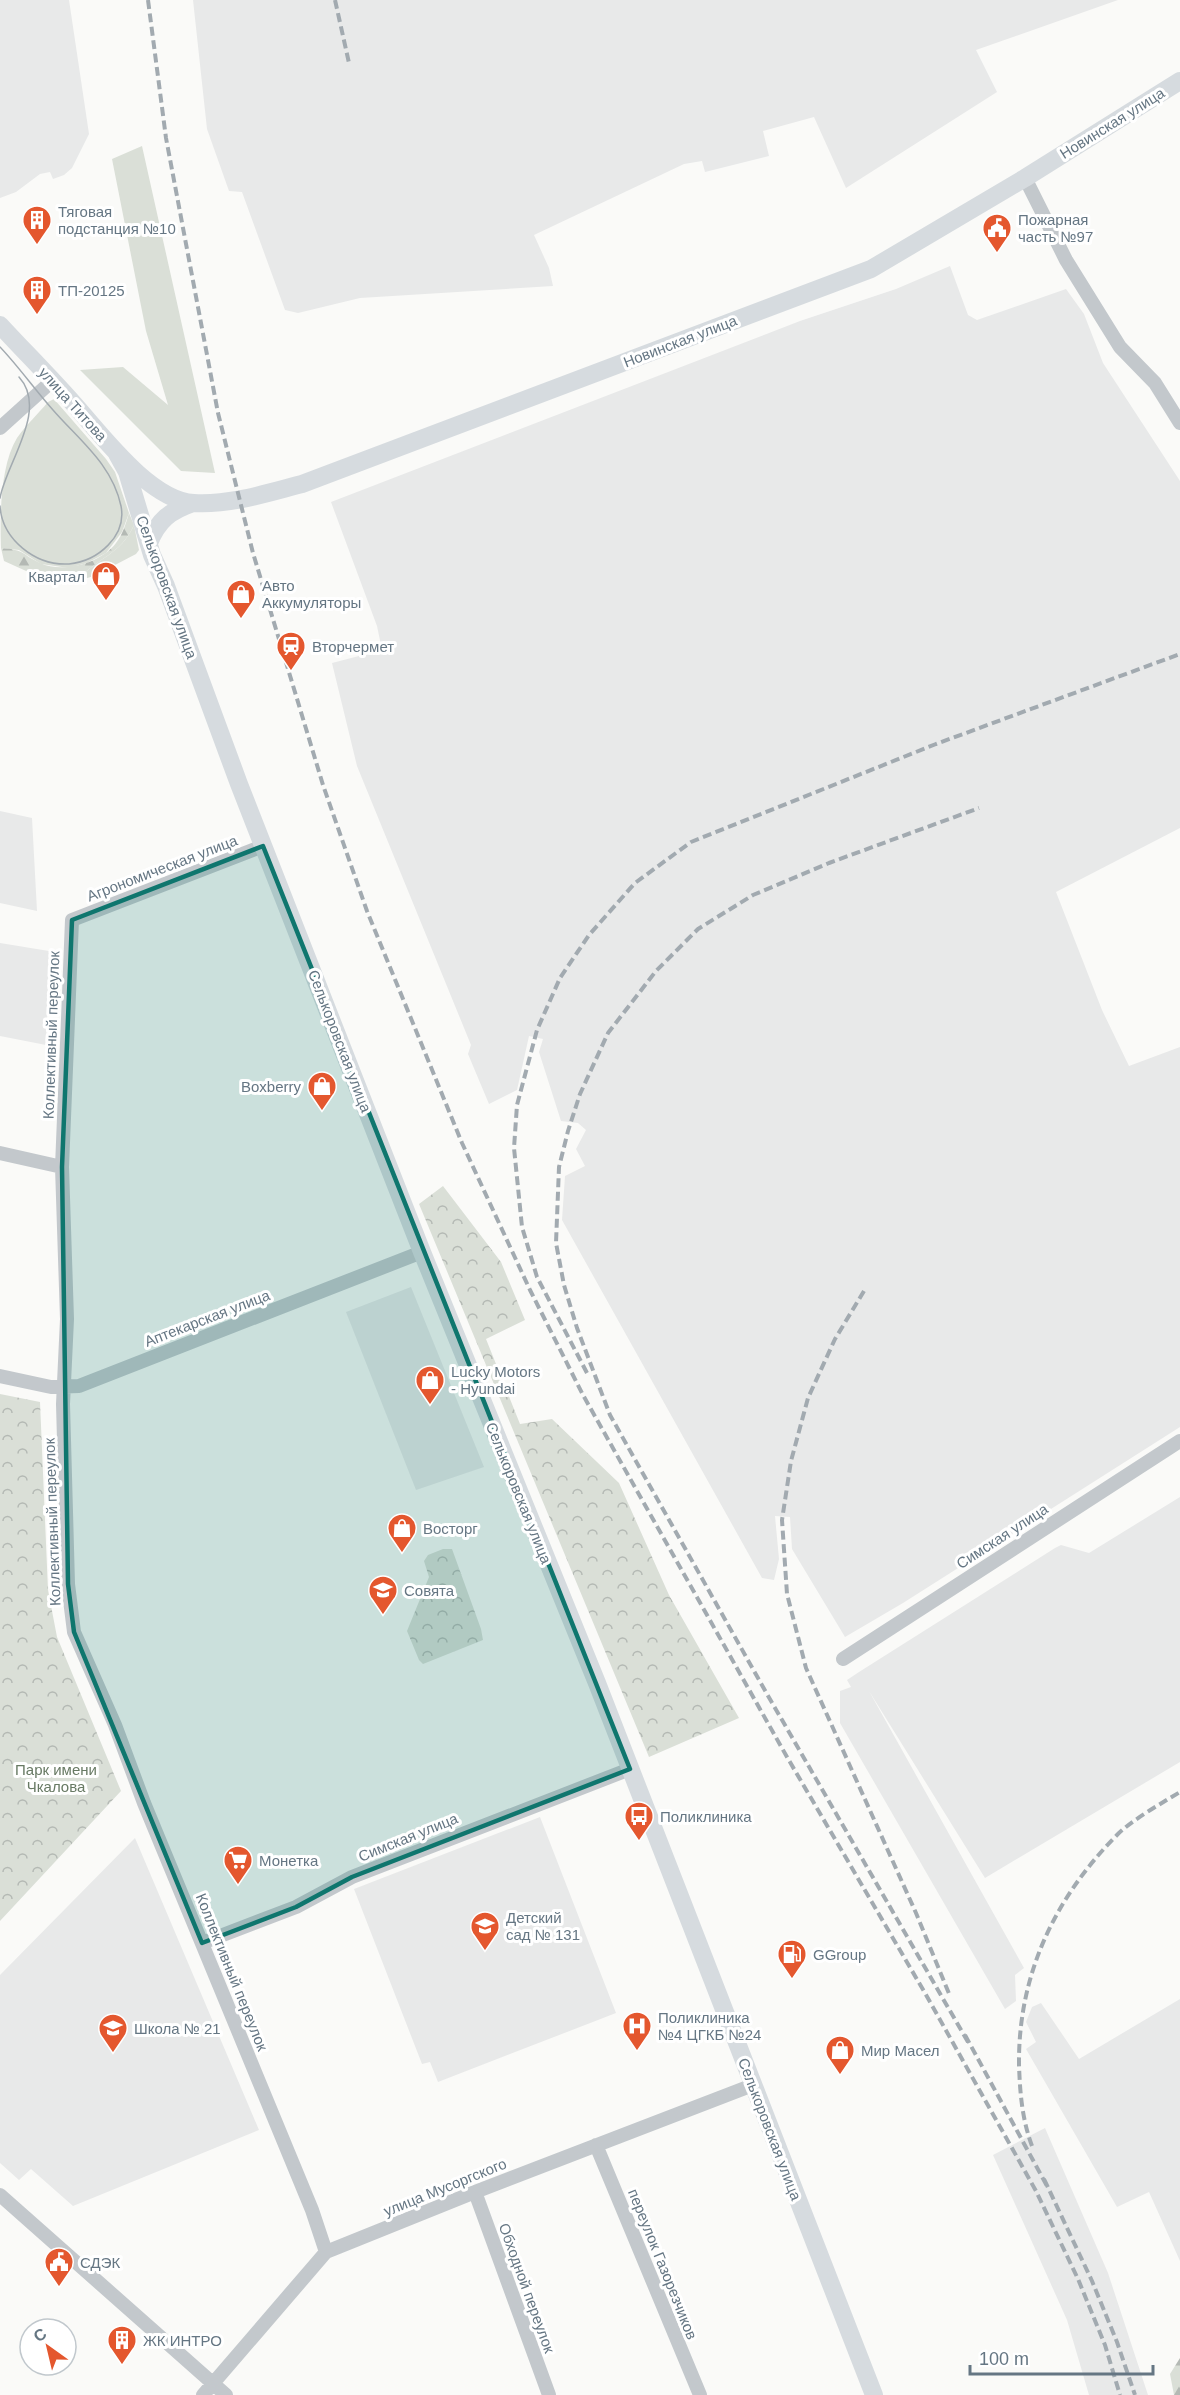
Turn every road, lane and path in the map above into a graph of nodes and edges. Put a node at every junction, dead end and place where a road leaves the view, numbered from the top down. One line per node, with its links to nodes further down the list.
1 (1180, 81): 2 (main road, Новинская улица)
2 (1025, 178): 5 (street); 9 (main road, Новинская улица)
3 (0, 325): 4 (main road, улица Титова)
4 (52, 381): 6 (street); 7 (main road, улица Титова)
5 (1180, 423)
6 (0, 428)
7 (117, 454): 8 (main road, улица Титова); 10 (main road, Селькоровская улица)
8 (148, 481): 9 (main road, Новинская улица)
9 (193, 503): 10 (main road)
10 (148, 543): 11 (main road, Селькоровская улица)
11 (263, 846): 12 (street, Агрономическая улица); 15 (main road, Селькоровская улица)
12 (72, 920): 14 (street, Коллективный переулок)
13 (0, 1153): 14 (street)
14 (62, 1167): 17 (street, Коллективный переулок)
15 (422, 1252): 17 (street, Аптекарская улица); 20 (main road, Селькоровская улица)
16 (0, 1376): 17 (street, Аптекарская улица)
17 (65, 1387): 21 (street, Коллективный переулок)
18 (1180, 1441): 19 (street, Симская улица)
19 (843, 1659)
20 (630, 1769): 21 (street, Симская улица); 22 (main road, Селькоровская улица)
21 (202, 1943): 26 (street, Коллективный переулок)
22 (753, 2085): 23 (street, улица Мусоргского); 31 (main road, Селькоровская улица)
23 (597, 2145): 24 (street, улица Мусоргского); 30 (street, переулок Газорезчиков)
24 (475, 2192): 26 (street, улица Мусоргского); 29 (street, Обходной переулок)
25 (0, 2195): 27 (street)
26 (326, 2252): 27 (street, улица Мусоргского)
27 (208, 2390): 28 (street)
28 (226, 2395)
29 (549, 2395)
30 (700, 2395)
31 (874, 2395)

